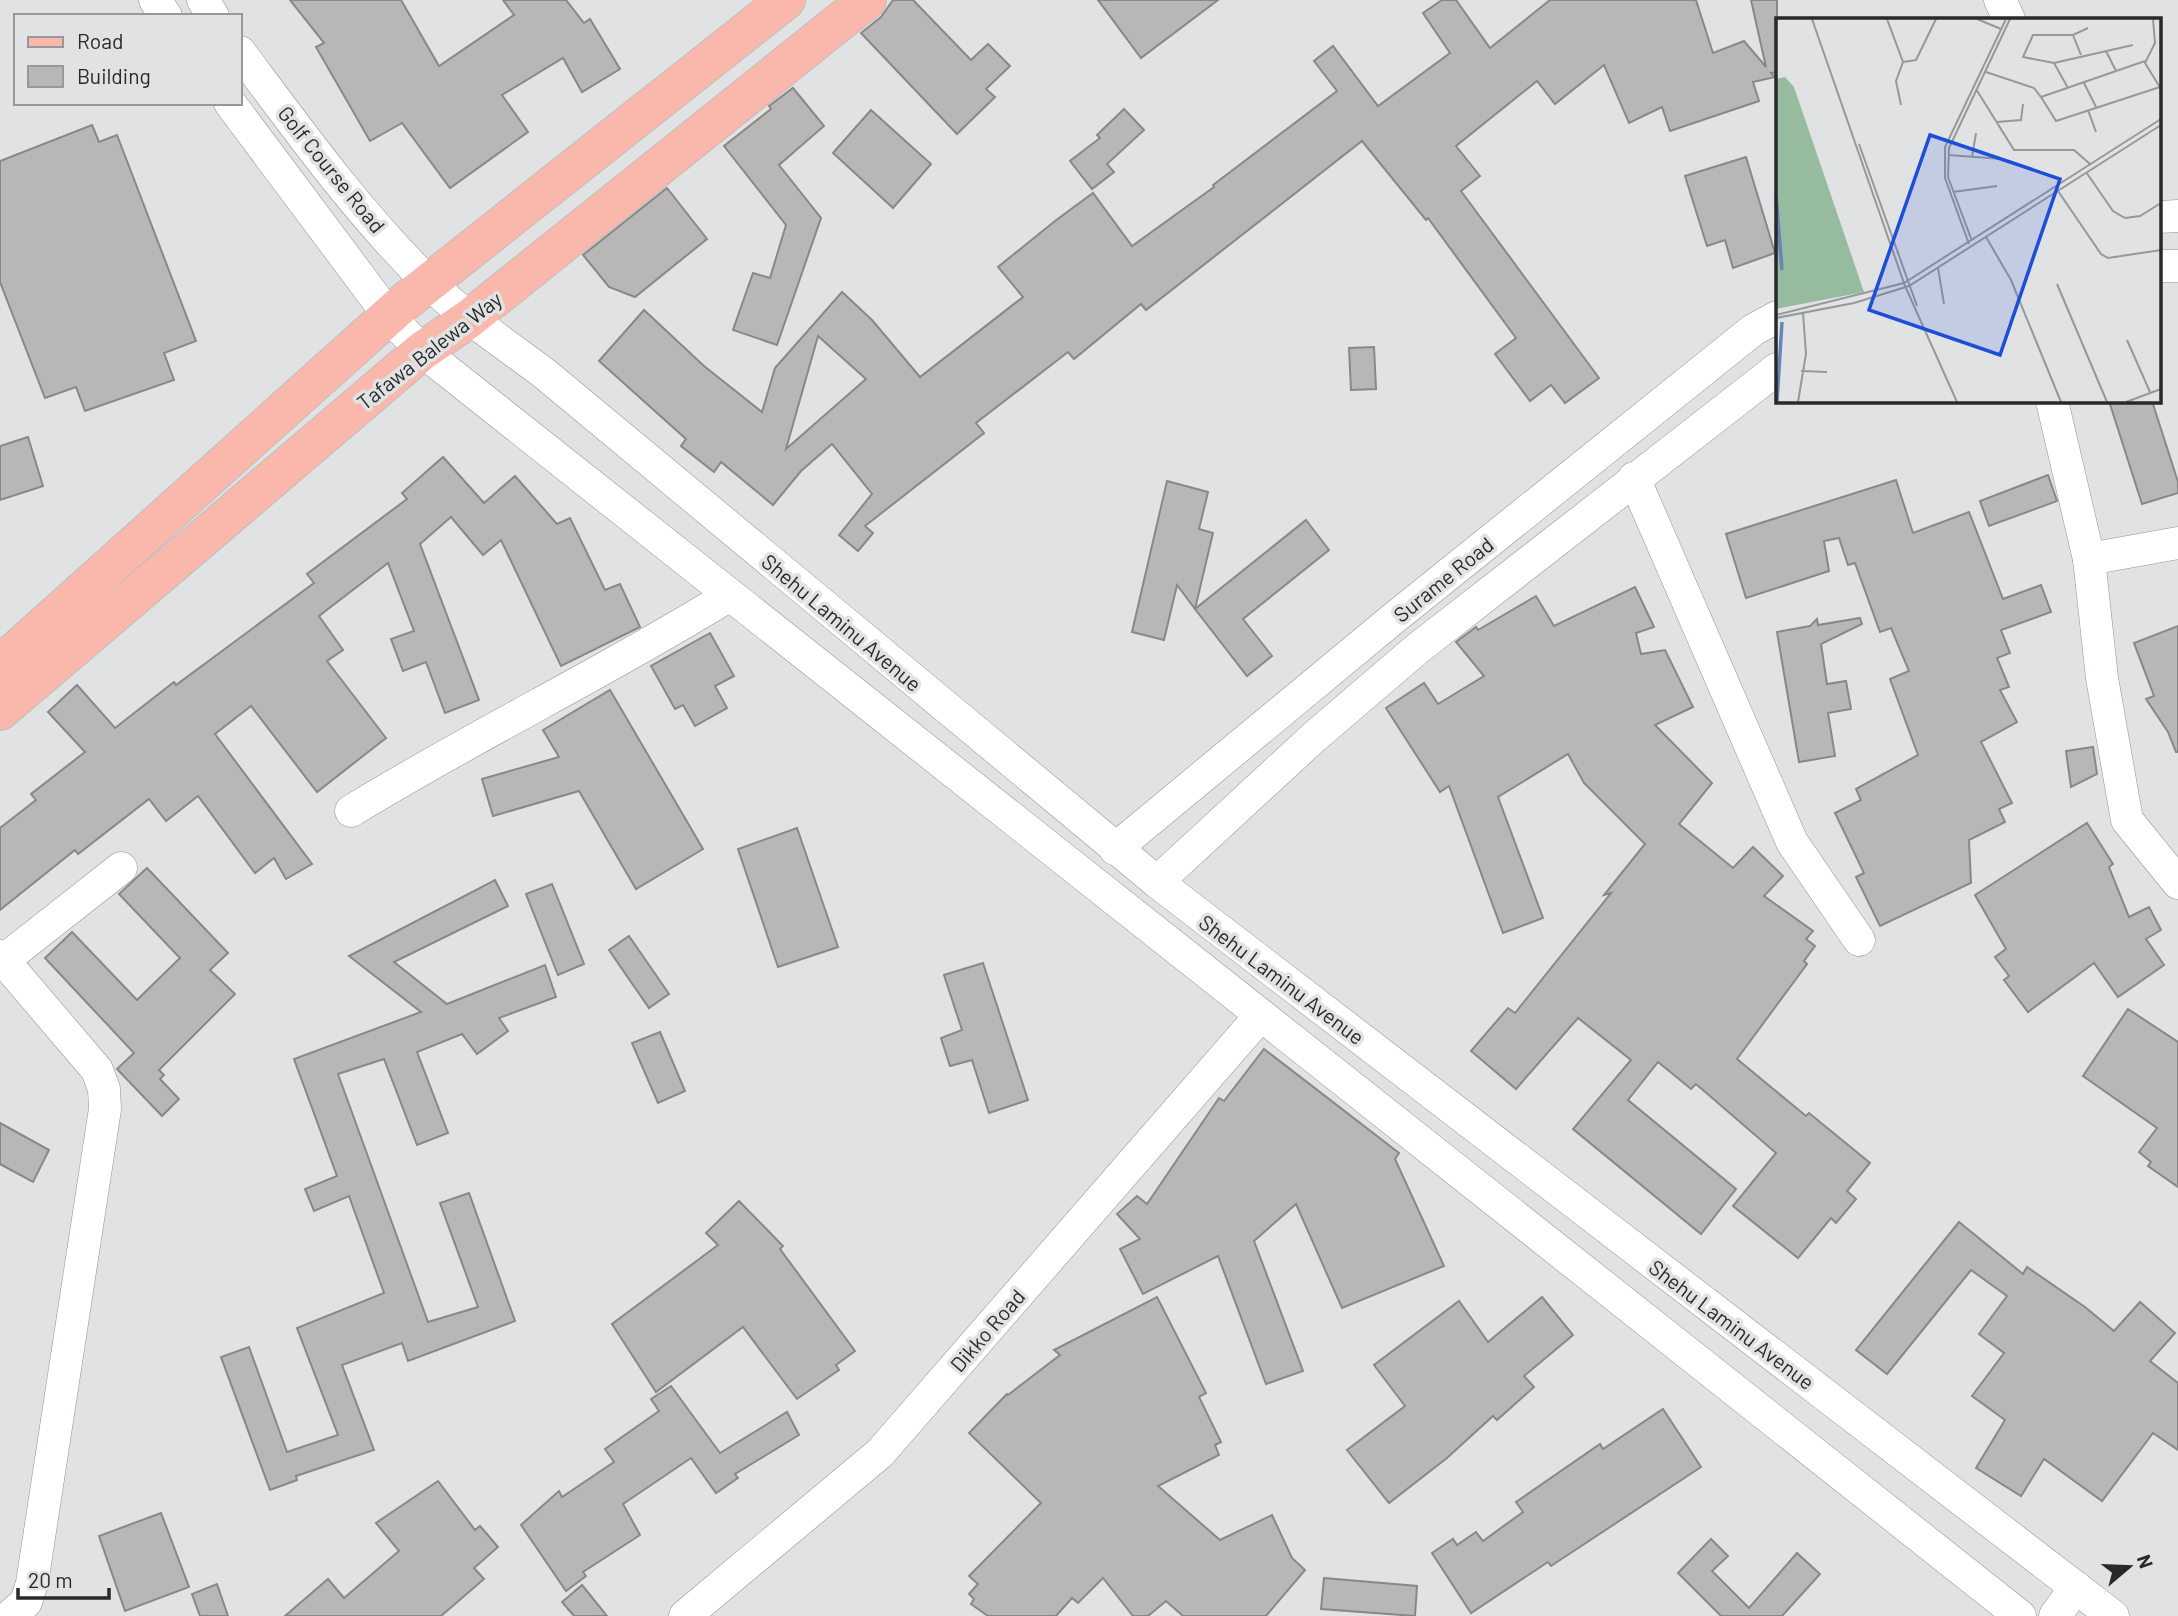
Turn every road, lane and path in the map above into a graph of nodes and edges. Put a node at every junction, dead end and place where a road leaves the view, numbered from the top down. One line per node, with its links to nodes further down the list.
1 (786, 0): 11 (main road)
2 (867, 0): 13 (main road, Tafawa Balewa Way)
3 (2000, 0): 4 (street)
4 (2009, 18)
5 (242, 55): 11 (street, Golf Course Road)
6 (231, 105): 12 (street, Golf Course Road)
7 (2178, 216): 8 (street)
8 (2160, 217)
9 (2178, 265): 10 (street)
10 (2160, 266)
11 (429, 283): 12 (main road); 13 (street, Golf Course Road)
12 (389, 316): 15 (street, Golf Course Road); 22 (main road)
13 (470, 318): 15 (main road, Tafawa Balewa Way); 25 (street, Shehu Laminu Avenue)
14 (1776, 318): 25 (street, Surame Road)
15 (422, 351): 21 (street, Shehu Laminu Avenue); 23 (main road, Tafawa Balewa Way)
16 (1776, 370): 18 (street, Surame Road)
17 (2052, 402): 20 (street)
18 (1634, 478): 27 (street, Surame Road); 29 (street)
19 (2178, 543): 20 (street)
20 (2089, 559): 28 (street)
21 (730, 595): 24 (street); 31 (street, Shehu Laminu Avenue)
22 (0, 665)
23 (0, 711)
24 (351, 811)
25 (1115, 849): 27 (street, Shehu Laminu Avenue)
26 (121, 868): 30 (street)
27 (1157, 882): 32 (street, Shehu Laminu Avenue)
28 (2178, 883)
29 (1859, 940)
30 (2, 958): 33 (street)
31 (1261, 1015): 34 (street, Dikko Road); 35 (street, Shehu Laminu Avenue)
32 (2076, 1587): 36 (street); 37 (street, Shehu Laminu Avenue)
33 (10, 1616)
34 (685, 1616)
35 (2020, 1616)
36 (2055, 1616)
37 (2113, 1616)

